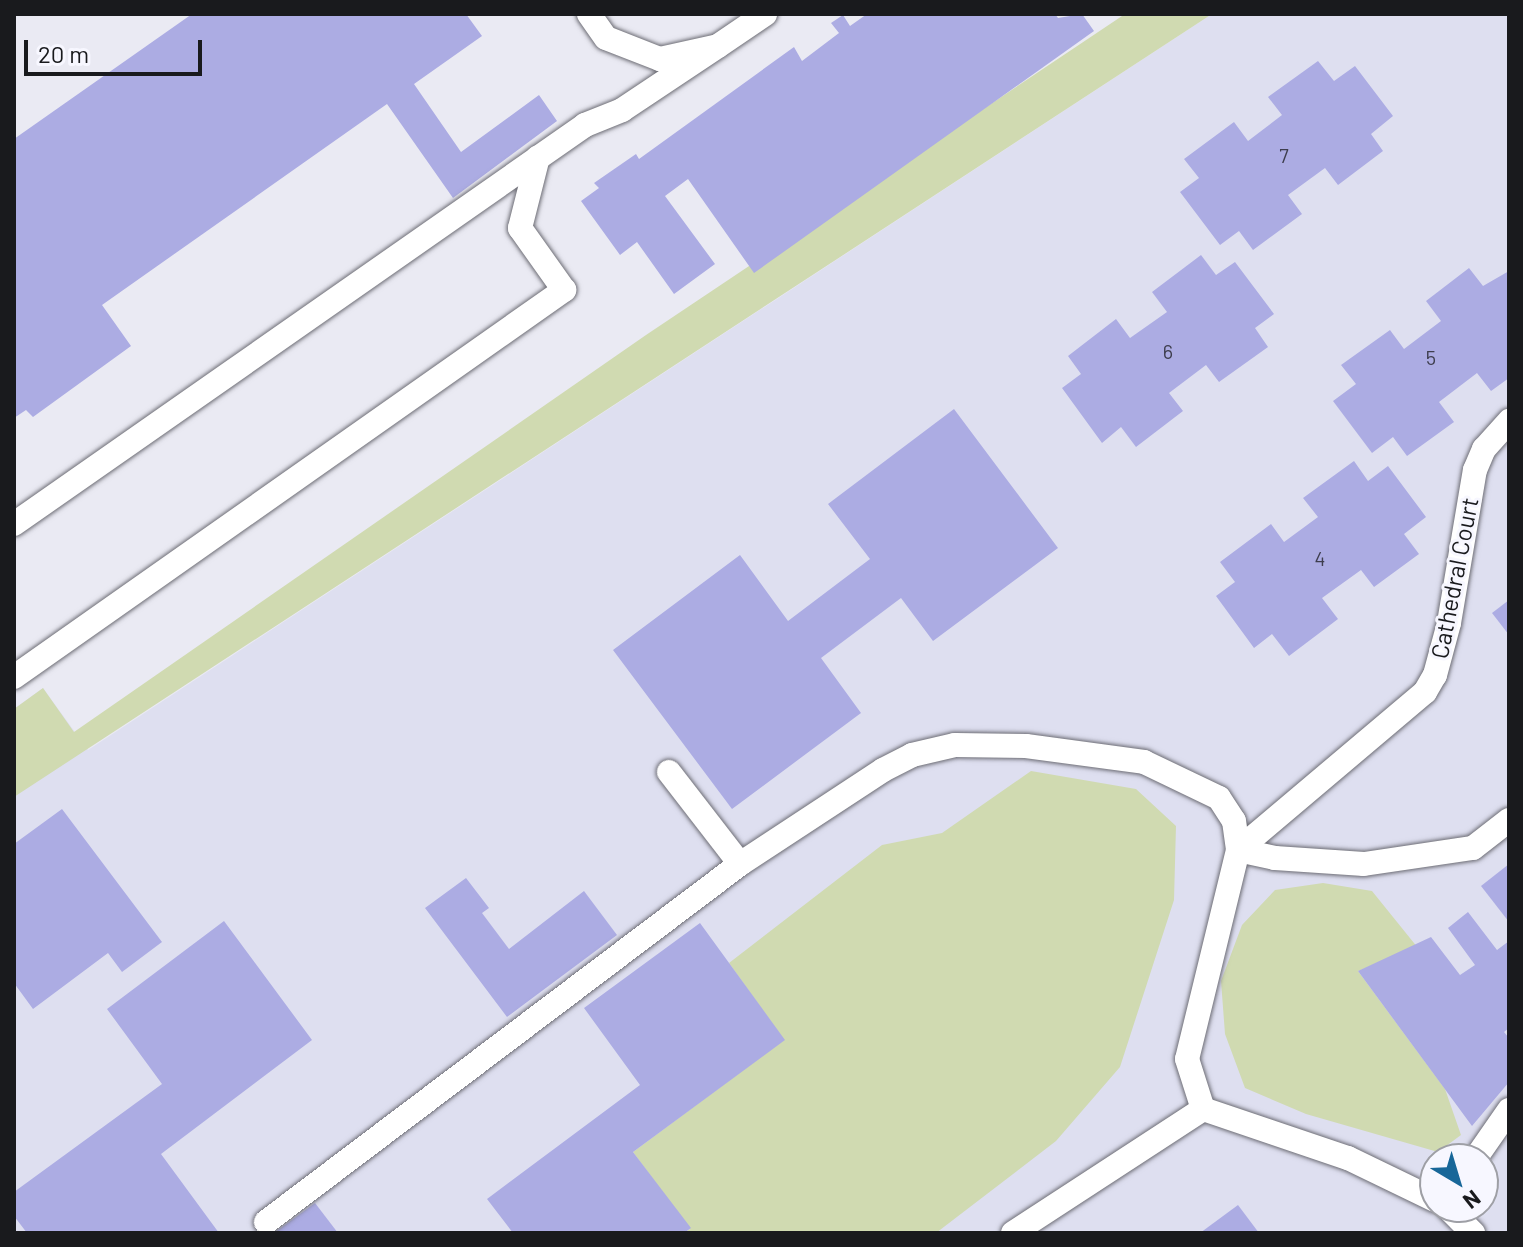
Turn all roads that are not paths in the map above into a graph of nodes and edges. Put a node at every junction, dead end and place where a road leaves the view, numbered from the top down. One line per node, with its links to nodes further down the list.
1 (589, 14): 3 (lane)
2 (765, 14): 3 (lane)
3 (718, 46): 4 (lane)
4 (538, 157): 6 (lane); 7 (lane)
5 (1509, 421): 10 (lane, Cathedral Court)
6 (14, 524)
7 (14, 677)
8 (669, 772): 11 (lane)
9 (1509, 820): 10 (lane)
10 (1238, 850): 11 (lane); 12 (lane)
11 (740, 864): 16 (lane)
12 (1203, 1109): 15 (lane); 17 (lane)
13 (1509, 1110): 14 (lane)
14 (1486, 1143)
15 (1419, 1192)
16 (266, 1222)
17 (1013, 1233)

